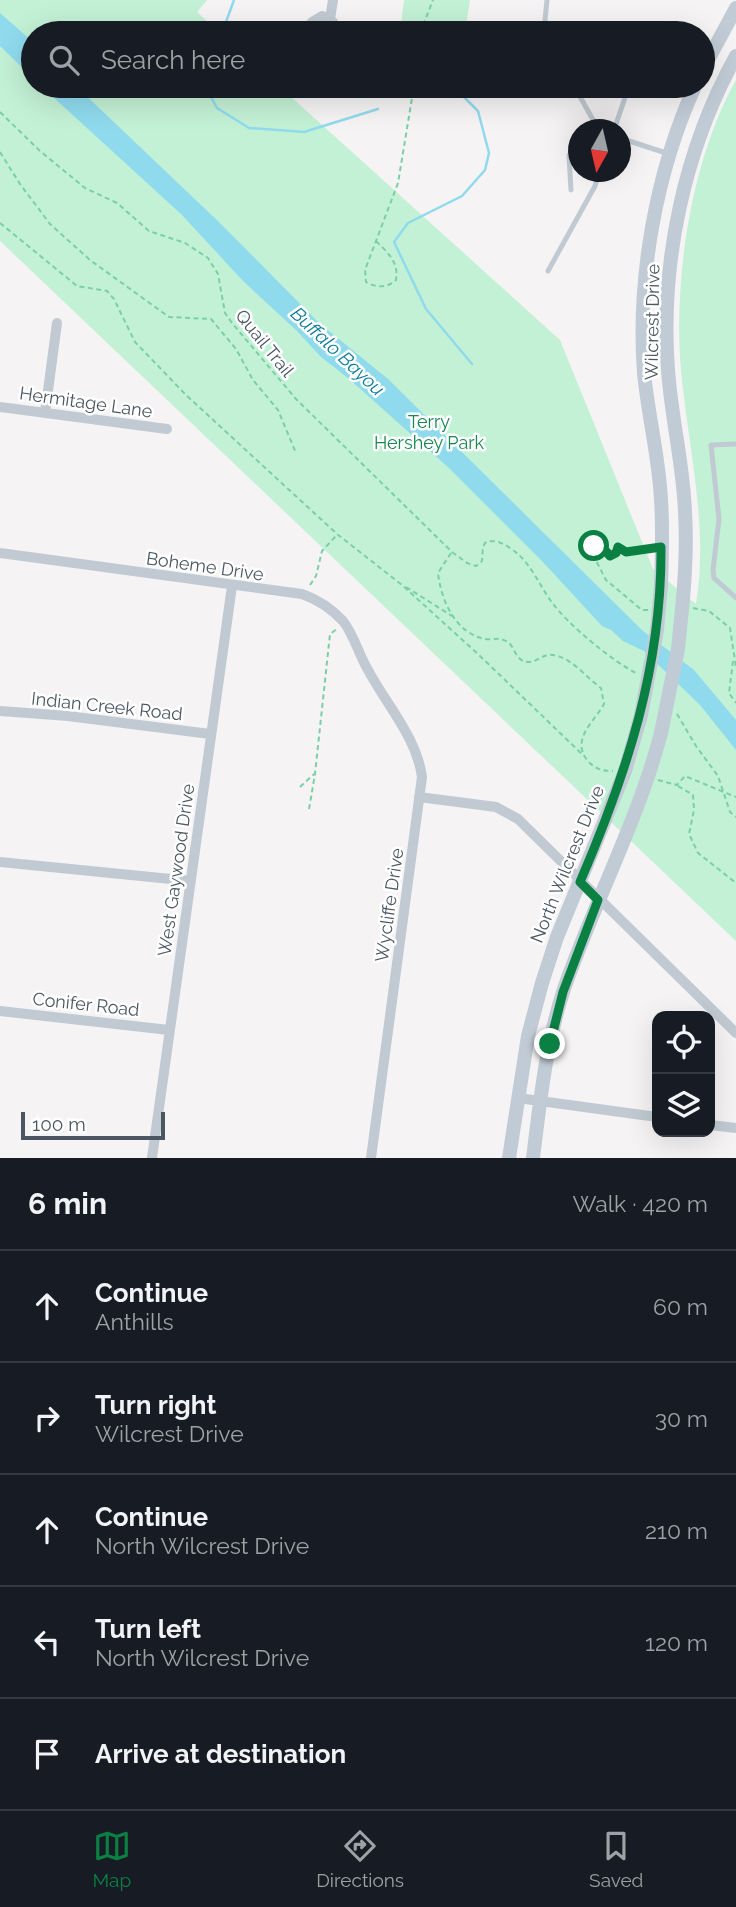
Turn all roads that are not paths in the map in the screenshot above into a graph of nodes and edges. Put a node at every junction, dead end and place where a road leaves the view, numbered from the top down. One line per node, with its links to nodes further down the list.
1 (333, 0): 4 (street)
2 (547, 0): 6 (lane)
3 (736, 8): 7 (main road)
4 (330, 19): 5 (street)
5 (314, 21)
6 (545, 21)
7 (715, 47)
8 (736, 56): 25 (main road, Wilcrest Drive)
9 (581, 98): 12 (lane)
10 (625, 98): 13 (lane)
11 (690, 98): 15 (main road, Wilcrest Drive)
12 (593, 119)
13 (618, 119)
14 (631, 141): 15 (lane)
15 (669, 154): 26 (main road, Wilcrest Drive)
16 (571, 182): 18 (lane)
17 (596, 182): 19 (lane)
18 (571, 190)
19 (548, 271)
20 (57, 323): 22 (street)
21 (0, 407): 22 (street, Hermitage Lane)
22 (46, 413): 23 (street, Hermitage Lane)
23 (167, 429)
24 (736, 444): 30 (lane)
25 (685, 520): 26 (main road); 38 (main road, Wilcrest Drive, bridge)
26 (661, 521): 28 (main road, Wilcrest Drive)
27 (0, 553): 29 (street, Boheme Drive)
28 (661, 585): 37 (main road, North Wilcrest Drive, bridge)
29 (232, 586): 31 (street, Boheme Drive); 33 (street, West Gaywood Drive)
30 (736, 598)
31 (367, 669): 34 (street, Wycliffe Drive)
32 (0, 711): 33 (street, Indian Creek Road)
33 (211, 734): 36 (street, West Gaywood Drive)
34 (419, 797): 37 (street); 48 (street, Wycliffe Drive)
35 (0, 862): 36 (street)
36 (191, 881): 40 (street, West Gaywood Drive)
37 (580, 882): 38 (street); 42 (main road, North Wilcrest Drive)
38 (598, 900): 41 (street); 43 (main road)
39 (0, 1011): 40 (street, Conifer Road)
40 (169, 1030): 47 (street, West Gaywood Drive)
41 (736, 1033)
42 (518, 1098): 43 (street); 49 (main road, North Wilcrest Drive)
43 (540, 1101): 44 (street); 50 (main road)
44 (652, 1117)
45 (715, 1126): 46 (street)
46 (736, 1128)
47 (152, 1158)
48 (371, 1158)
49 (509, 1158)
50 (533, 1158)

